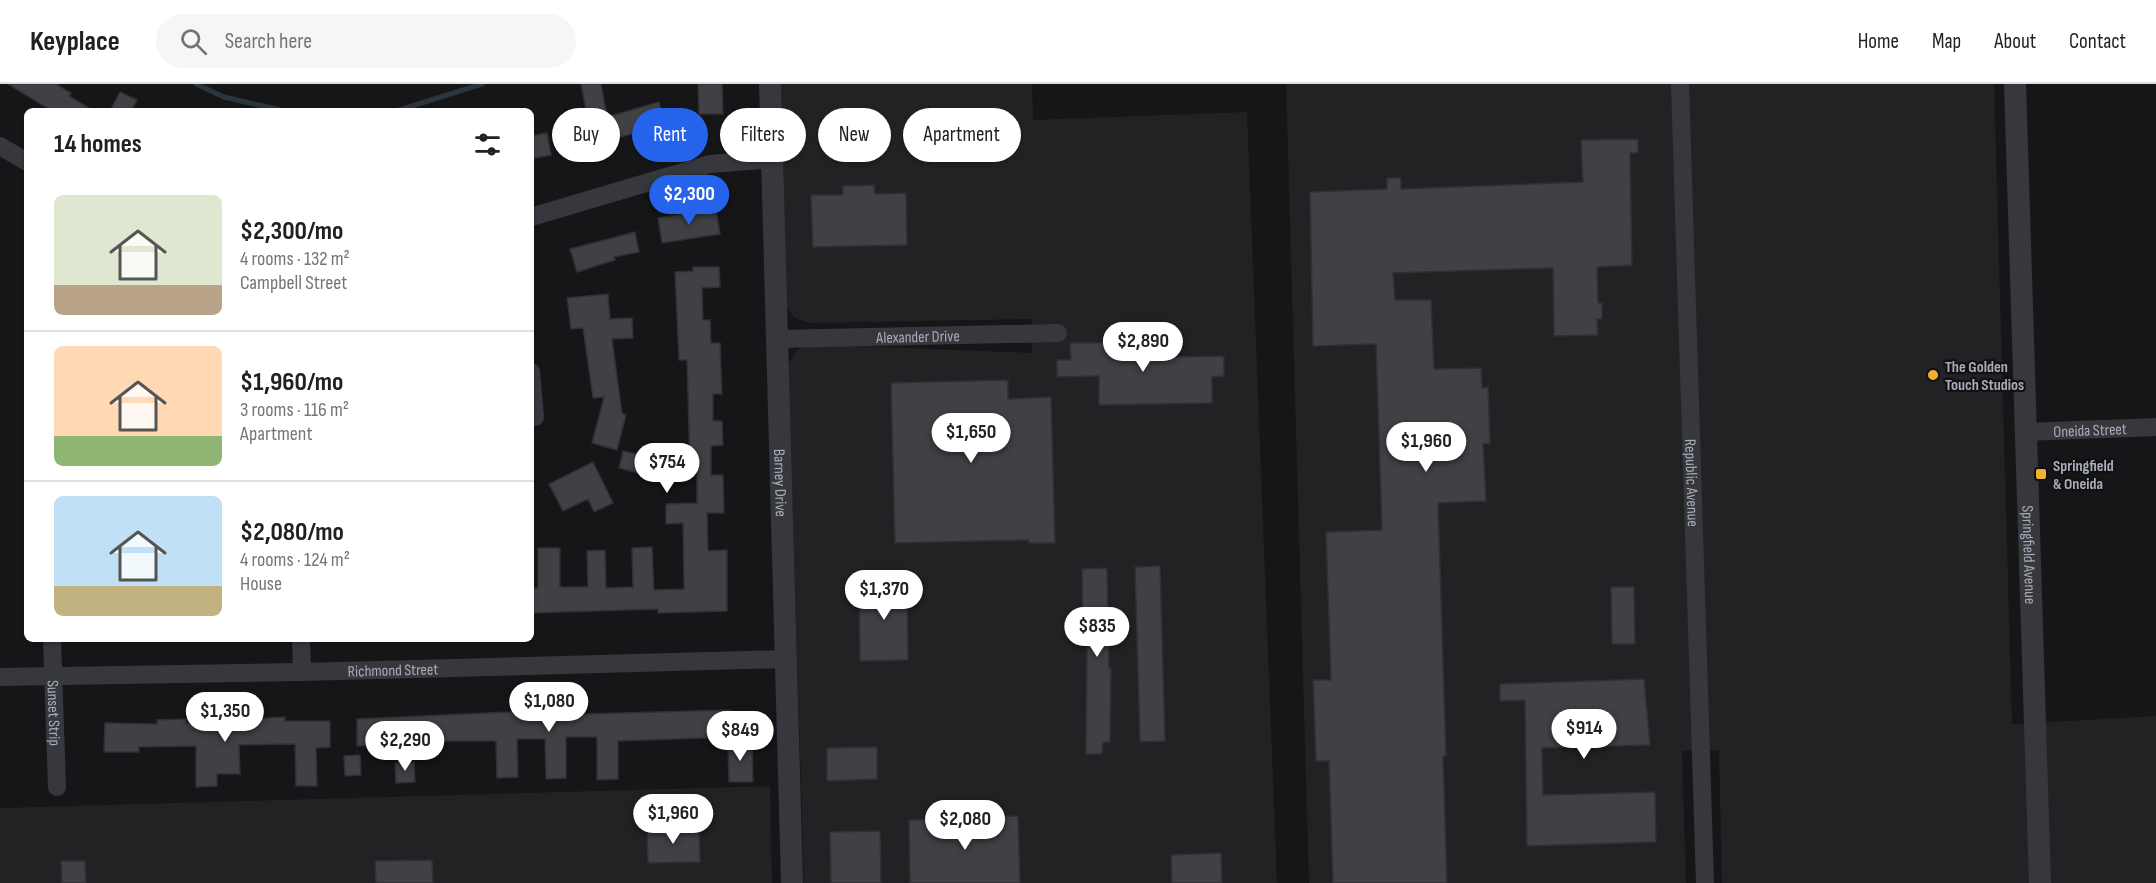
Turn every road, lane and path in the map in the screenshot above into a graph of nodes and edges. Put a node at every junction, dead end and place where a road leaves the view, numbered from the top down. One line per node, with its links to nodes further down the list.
1 (770, 84): 4 (street, Barney Drive)
2 (1680, 84): 24 (street, Republic Avenue)
3 (2015, 84): 15 (street, Springfield Avenue)
4 (771, 108)
5 (0, 146): 6 (street)
6 (24, 160)
7 (735, 162): 9 (street)
8 (772, 162): 11 (street, Barney Drive)
9 (534, 217)
10 (1058, 333): 11 (street, Alexander Drive)
11 (778, 339): 18 (street, Barney Drive)
12 (534, 406): 13 (street)
13 (535, 417)
14 (2156, 427): 15 (street, Oneida Street)
15 (2026, 432): 25 (street, Springfield Avenue)
16 (52, 642): 20 (street, Sunset Strip)
17 (301, 642): 19 (street)
18 (786, 659): 19 (street, Richmond Street); 23 (street, Barney Drive)
19 (302, 672): 20 (street, Richmond Street)
20 (53, 675): 21 (street, Richmond Street); 22 (street, Sunset Strip)
21 (0, 676)
22 (57, 787)
23 (792, 883)
24 (1705, 883)
25 (2040, 883)

